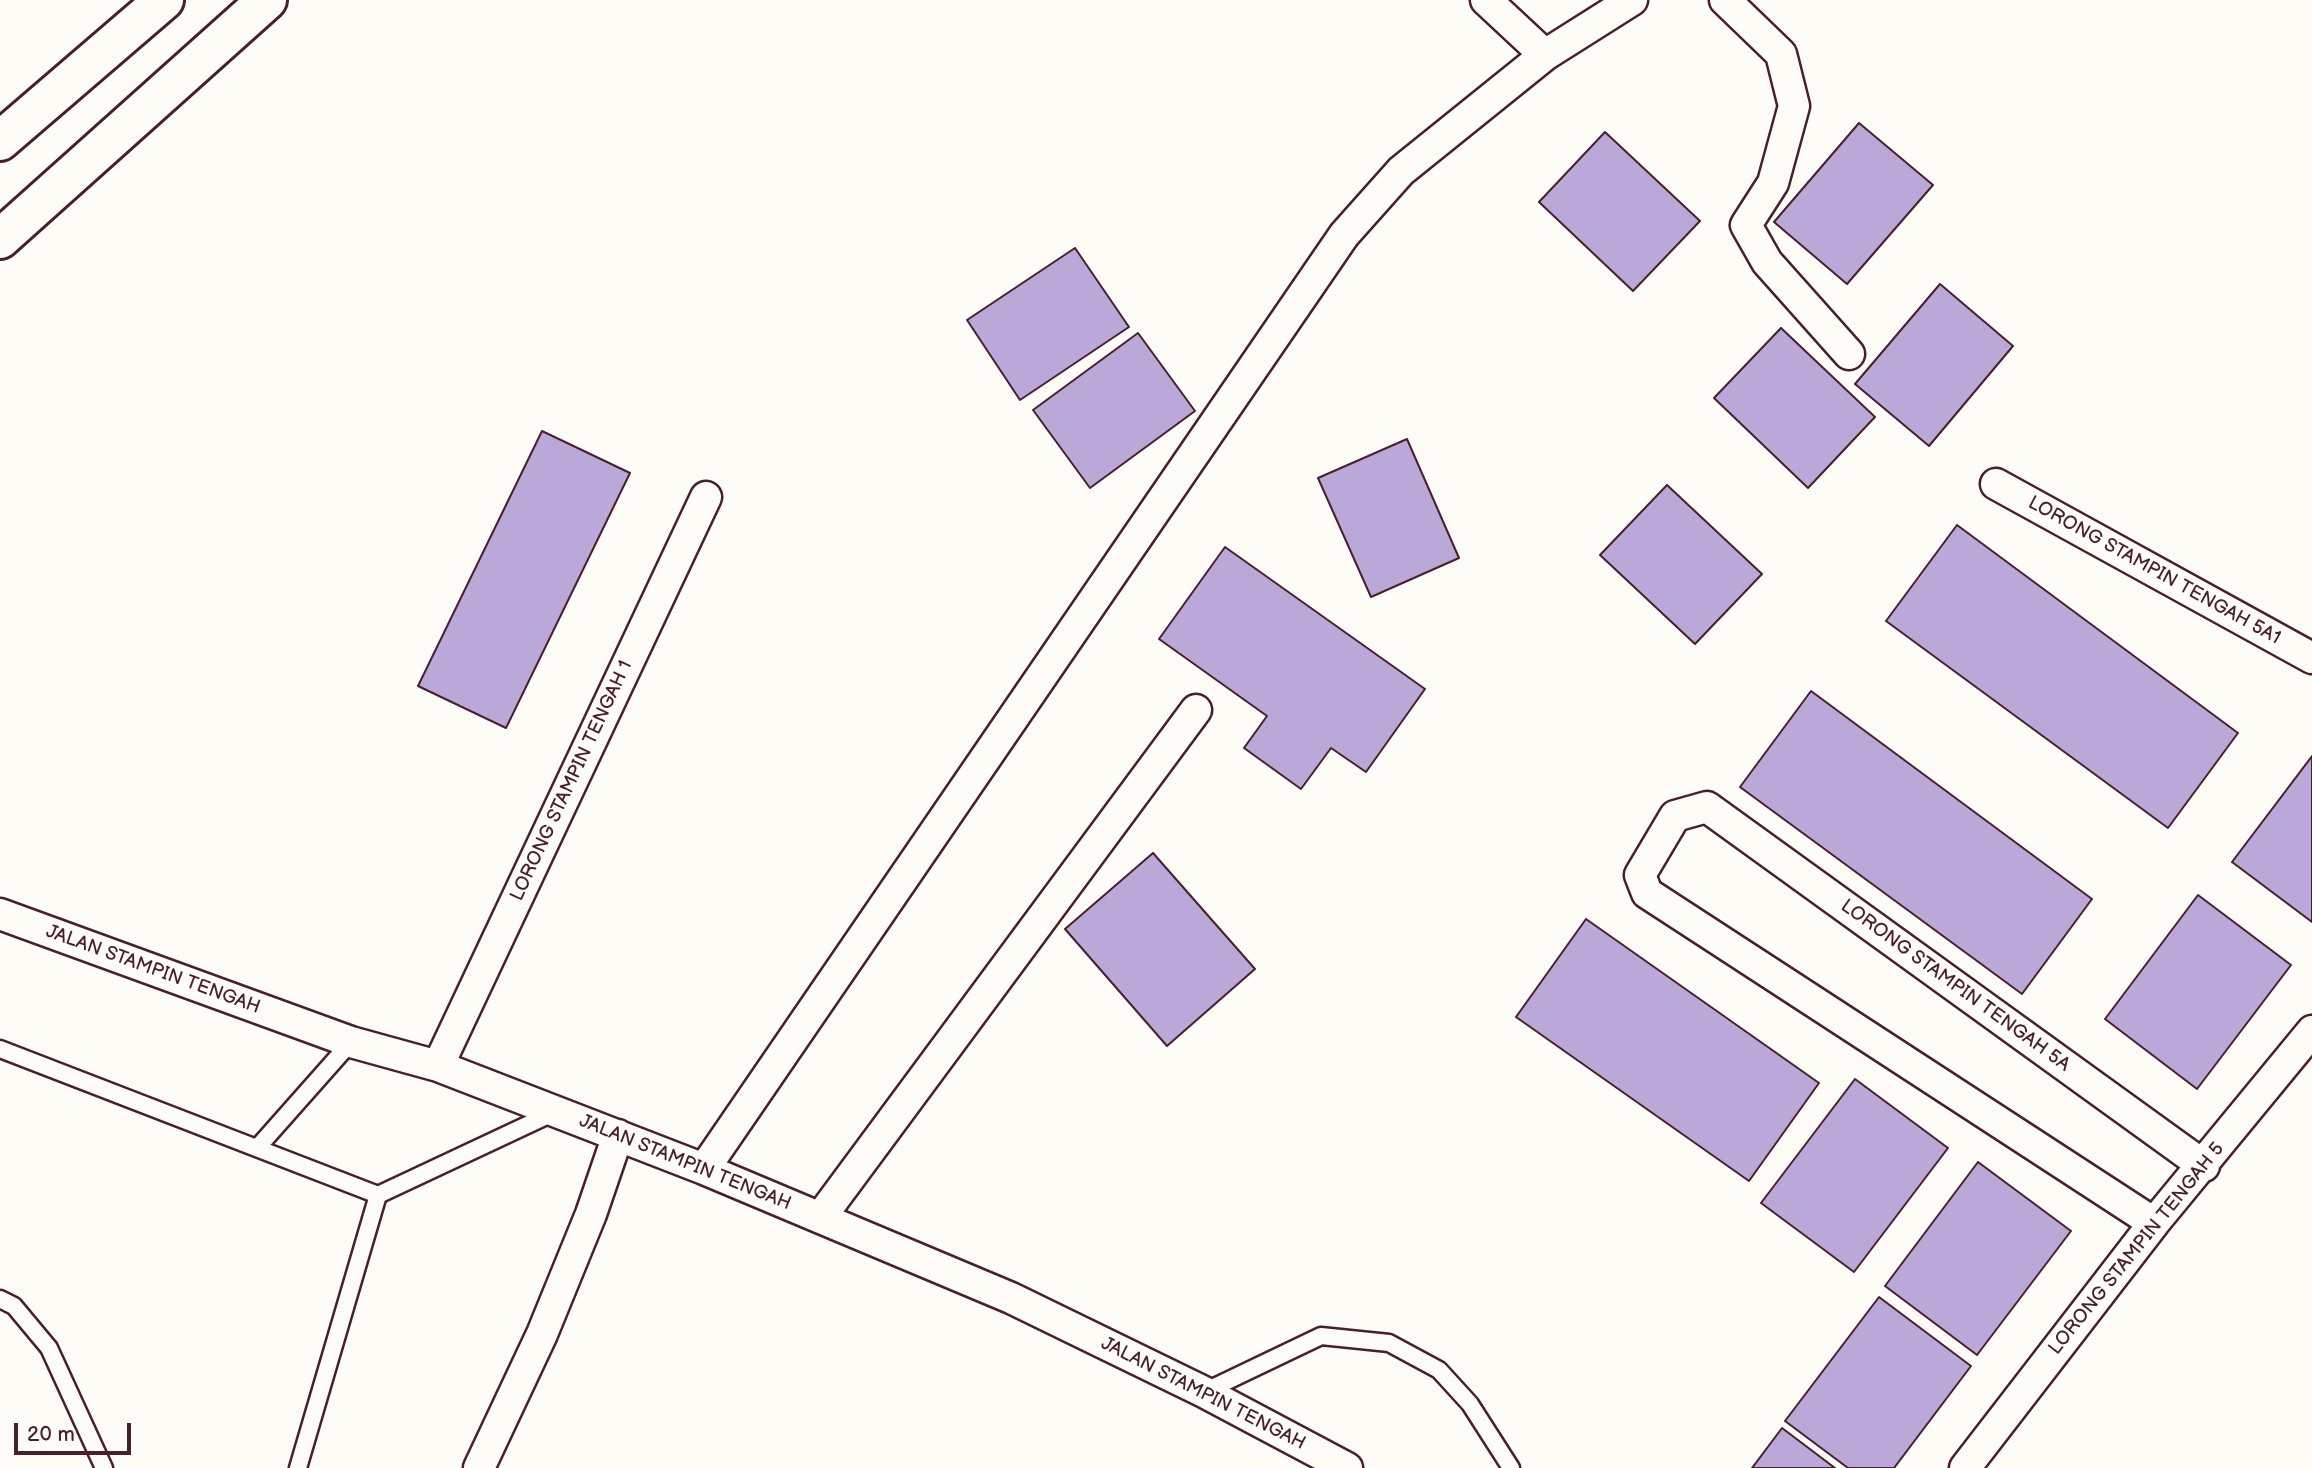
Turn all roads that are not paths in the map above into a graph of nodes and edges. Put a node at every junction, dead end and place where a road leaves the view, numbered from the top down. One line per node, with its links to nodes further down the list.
1 (164, 0): 7 (highway)
2 (267, 0): 8 (highway)
3 (1486, 0): 6 (street)
4 (1632, 0): 6 (street)
5 (1725, 0): 9 (street)
6 (1545, 55): 23 (street)
7 (0, 141)
8 (0, 239)
9 (1849, 354)
10 (1996, 484): 12 (street, LORONG STAMPIN TENGAH 5A1)
11 (706, 497): 18 (street, LORONG STAMPIN TENGAH 1)
12 (2312, 658)
13 (1196, 710): 25 (street)
14 (0, 914): 16 (street, JALAN STAMPIN TENGAH)
15 (2312, 1031): 22 (street, LORONG STAMPIN TENGAH 5)
16 (351, 1042): 18 (street, JALAN STAMPIN TENGAH); 21 (lane)
17 (0, 1049): 21 (lane)
18 (438, 1066): 19 (street, JALAN STAMPIN TENGAH)
19 (556, 1111): 20 (street, JALAN STAMPIN TENGAH); 24 (lane)
20 (618, 1135): 23 (street, JALAN STAMPIN TENGAH); 31 (street)
21 (258, 1147): 24 (lane)
22 (2204, 1166): 26 (street, LORONG STAMPIN TENGAH 5); 26 (street, LORONG STAMPIN TENGAH 5A)
23 (704, 1169): 25 (street, JALAN STAMPIN TENGAH)
24 (378, 1195): 30 (lane)
25 (820, 1217): 28 (street, JALAN STAMPIN TENGAH)
26 (2154, 1223): 34 (street, LORONG STAMPIN TENGAH 5)
27 (0, 1299): 29 (lane)
28 (1204, 1392): 32 (street, JALAN STAMPIN TENGAH); 33 (lane)
29 (104, 1468)
30 (298, 1468)
31 (479, 1468)
32 (1347, 1468)
33 (1511, 1468)
34 (1965, 1468)

